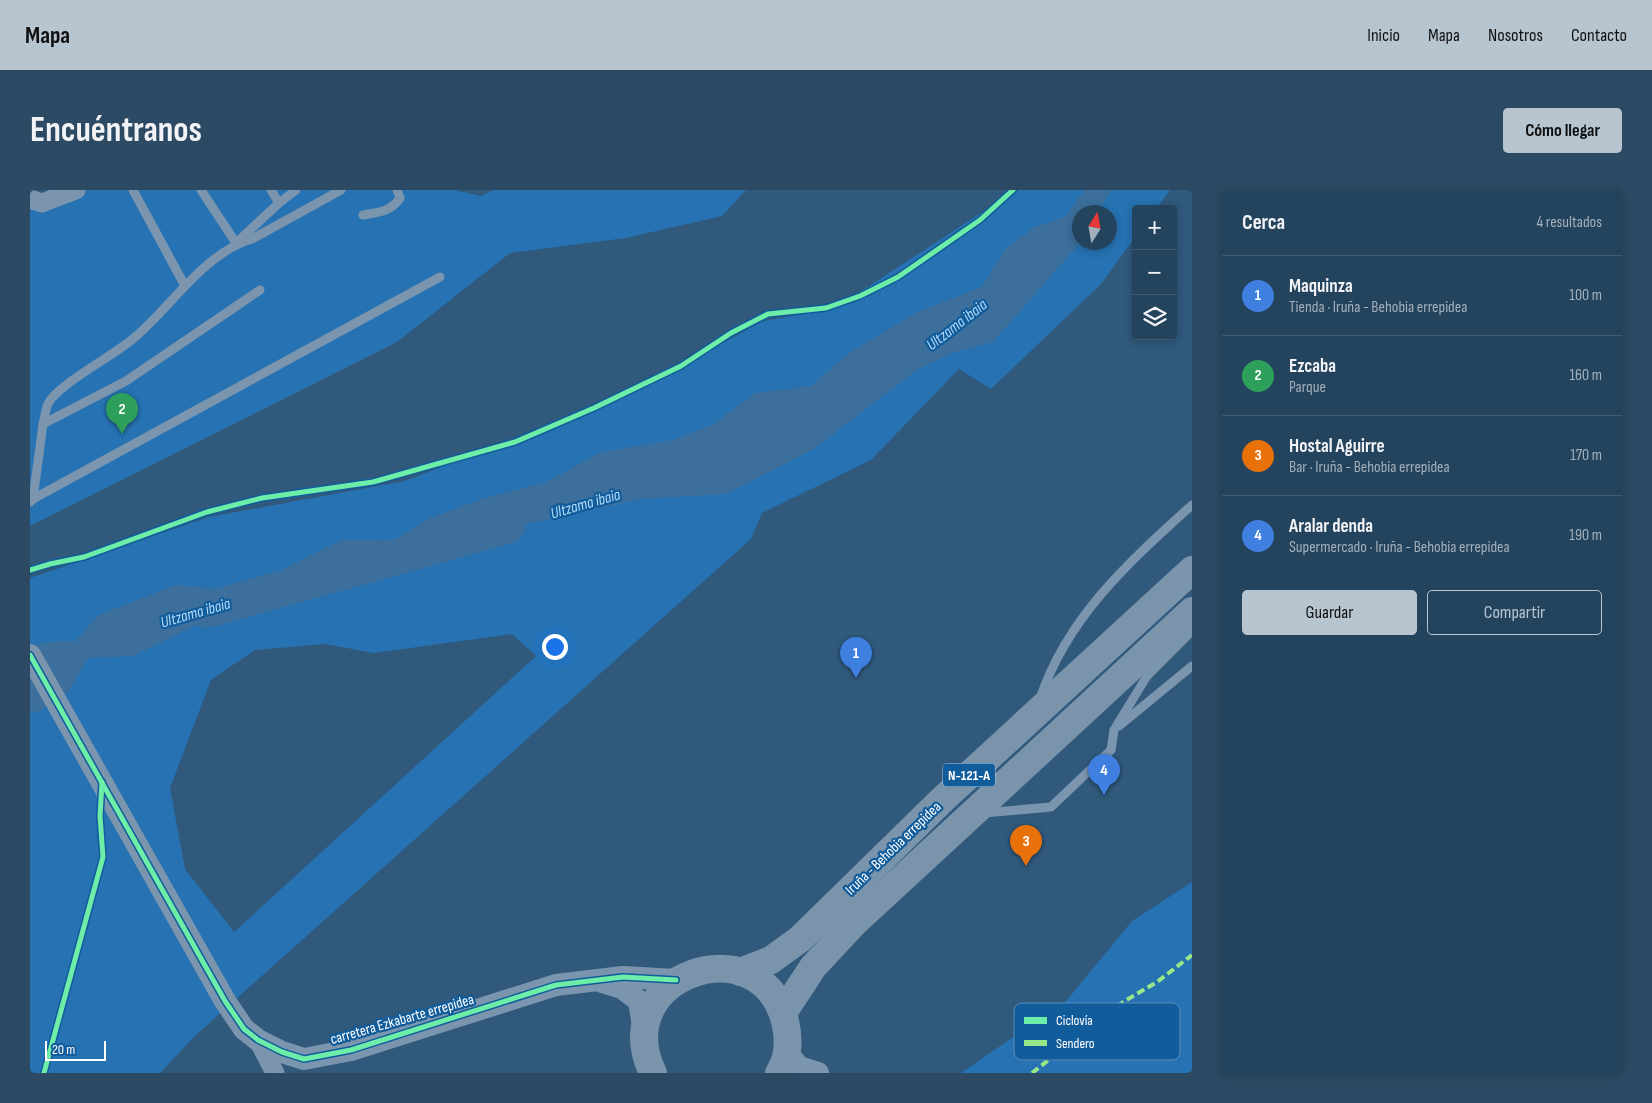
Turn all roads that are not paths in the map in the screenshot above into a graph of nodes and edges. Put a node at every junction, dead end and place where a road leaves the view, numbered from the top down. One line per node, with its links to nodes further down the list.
1 (76, 190): 8 (street)
2 (133, 190): 13 (lane)
3 (201, 190): 11 (lane)
4 (270, 190): 9 (lane)
5 (296, 190): 9 (lane)
6 (341, 190): 11 (lane)
7 (397, 190): 10 (lane)
8 (30, 199)
9 (279, 203): 11 (lane)
10 (363, 215)
11 (236, 243): 13 (lane)
12 (440, 277): 16 (lane)
13 (185, 286): 15 (lane)
14 (260, 290): 15 (lane)
15 (44, 424): 16 (lane)
16 (32, 500)
17 (1192, 505): 23 (lane)
18 (1192, 570): 23 (highway, Iruña - Behobia errepidea / N-121-A)
19 (1192, 610): 25 (highway, Iruña - Behobia errepidea / N-121-A)
20 (1192, 631): 24 (lane)
21 (30, 655): 30 (street, carretera Ezkabarte errepidea)
22 (1192, 666): 24 (lane)
23 (1035, 714): 26 (highway, Iruña - Behobia errepidea / N-121-A)
24 (1114, 730): 25 (lane)
25 (969, 814): 29 (highway, Iruña - Behobia errepidea / N-121-A)
26 (740, 972): 28 (highway, N-121-A); 29 (highway, N-121-A)
27 (597, 980): 28 (street, carretera Ezkabarte errepidea); 31 (street, carretera Ezkabarte errepidea); 33 (street, carretera Ezkabarte errepidea)
28 (676, 980): 31 (highway, N-121-A)
29 (783, 1013): 32 (highway, N-121-A)
30 (258, 1040): 33 (street, carretera Ezkabarte errepidea); 34 (street)
31 (645, 1058)
32 (783, 1062): 35 (street)
33 (306, 1065)
34 (275, 1073)
35 (818, 1073)

